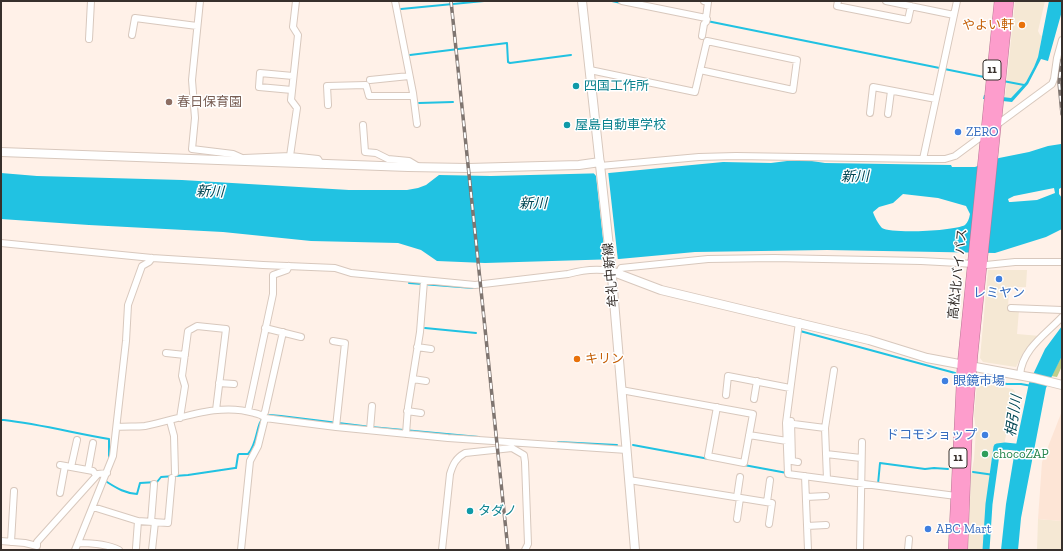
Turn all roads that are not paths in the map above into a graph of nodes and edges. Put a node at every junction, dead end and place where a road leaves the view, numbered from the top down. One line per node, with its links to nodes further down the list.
1 (91, 1): 19 (street)
2 (200, 1): 16 (street)
3 (296, 1): 23 (street)
4 (395, 1): 24 (street)
5 (582, 1): 21 (street, 牟礼中新線)
6 (622, 1): 15 (street)
7 (704, 1): 15 (street)
8 (838, 1): 13 (street)
9 (886, 1): 13 (street)
10 (957, 1): 14 (street)
11 (1000, 1): 35 (highway, 高松北バイパス / 11)
12 (1008, 1): 35 (highway, 高松北バイパス / 11)
13 (911, 6): 14 (street)
14 (954, 15): 29 (street)
15 (706, 18): 18 (street)
16 (197, 26): 17 (street); 38 (street)
17 (132, 34)
18 (702, 36)
19 (89, 39)
20 (1062, 40): 35 (street)
21 (590, 70): 22 (street); 41 (street, 牟礼中新線)
22 (700, 70): 22 (street)
23 (293, 76): 26 (street); 26 (street)
24 (410, 76): 25 (street); 28 (street)
25 (370, 80)
26 (292, 90): 37 (street)
27 (891, 91): 29 (street); 31 (street); 32 (street)
28 (413, 96): 30 (street); 33 (street)
29 (936, 99): 39 (street)
30 (328, 105)
31 (870, 113)
32 (888, 114)
33 (417, 124)
34 (363, 125): 42 (street)
35 (990, 133): 39 (street); 46 (highway, 高松北バイパス / 11)
36 (1, 152): 38 (street)
37 (290, 156): 38 (street); 40 (street)
38 (242, 159): 40 (street)
39 (923, 159): 41 (street)
40 (320, 164): 42 (street)
41 (600, 166): 42 (street); 48 (street, 牟礼中新線)
42 (420, 168)
43 (1, 243): 44 (street)
44 (152, 258): 47 (street); 86 (street)
45 (1062, 262): 46 (street)
46 (977, 263): 48 (street); 62 (highway, 高松北バイパス / 11)
47 (289, 266): 49 (street); 54 (street)
48 (613, 270): 49 (street); 53 (street); 72 (street, 牟礼中新線)
49 (424, 281): 58 (street)
50 (1010, 308): 51 (street)
51 (1062, 310)
52 (1062, 317): 64 (street)
53 (798, 322): 62 (street); 71 (street)
54 (265, 328): 55 (street); 78 (street)
55 (283, 332): 56 (street); 81 (street)
56 (301, 337)
57 (333, 341): 85 (street)
58 (417, 347): 59 (street); 65 (street)
59 (431, 349)
60 (166, 353): 61 (street)
61 (185, 355): 68 (street); 82 (street)
62 (967, 366): 64 (street); 113 (highway, 高松北バイパス / 11); 142 (highway, 高松北バイパス / 11)
63 (834, 370): 88 (street)
64 (1021, 375): 70 (street)
65 (412, 379): 66 (street); 79 (street)
66 (426, 381)
67 (757, 381): 71 (street); 73 (street); 74 (street)
68 (219, 382): 69 (street); 77 (street)
69 (234, 384)
70 (1062, 385)
71 (790, 388): 84 (street)
72 (621, 390): 76 (street); 95 (street, 牟礼中新線)
73 (726, 395)
74 (754, 399)
75 (372, 406): 87 (street)
76 (717, 407): 90 (street); 90 (street)
77 (216, 410): 78 (street); 82 (street)
78 (248, 411): 81 (street)
79 (407, 411): 80 (street); 89 (street)
80 (421, 413)
81 (264, 417): 85 (street); 134 (street)
82 (180, 418): 83 (street)
83 (170, 421): 86 (street); 116 (street)
84 (789, 422): 88 (street); 92 (street); 98 (street)
85 (337, 424): 87 (street)
86 (117, 426): 101 (street)
87 (371, 428): 89 (street)
88 (825, 428): 96 (street)
89 (406, 432): 95 (street)
90 (749, 435): 92 (street)
91 (77, 440): 99 (street)
92 (787, 441): 103 (street)
93 (862, 442): 97 (street)
94 (93, 443): 100 (street)
95 (627, 450): 106 (street, 牟礼中新線)
96 (826, 454): 97 (street); 105 (street)
97 (861, 458): 109 (street)
98 (798, 462)
99 (66, 466): 100 (street); 111 (street)
100 (88, 470): 102 (street)
101 (107, 473): 102 (street); 119 (street)
102 (96, 476): 128 (street)
103 (805, 476): 105 (street); 115 (street)
104 (740, 477): 114 (street)
105 (827, 479): 109 (street)
106 (629, 480): 114 (street); 137 (street, 牟礼中新線)
107 (770, 480): 118 (street)
108 (154, 484): 122 (street)
109 (860, 484): 113 (street); 139 (street)
110 (14, 491): 128 (street)
111 (60, 493)
112 (826, 496): 115 (street)
113 (956, 496): 141 (highway, 高松北バイパス / 11)
114 (739, 497): 118 (street); 120 (street)
115 (806, 497): 125 (street)
116 (170, 500): 117 (street); 122 (street)
117 (177, 501)
118 (767, 502): 123 (street)
119 (93, 508): 121 (street); 129 (street)
120 (736, 519)
121 (138, 521): 122 (street); 130 (street)
122 (153, 522): 133 (street)
123 (769, 524)
124 (826, 525): 125 (street)
125 (807, 526): 138 (street)
126 (909, 539): 140 (street)
127 (1, 541): 128 (street)
128 (11, 542)
129 (78, 543): 131 (street); 132 (street)
130 (136, 548)
131 (75, 550)
132 (119, 550)
133 (152, 550)
134 (242, 550)
135 (442, 550): 136 (street)
136 (526, 550)
137 (635, 550)
138 (808, 550)
139 (860, 550)
140 (908, 550)
141 (954, 550)
142 (962, 550)

